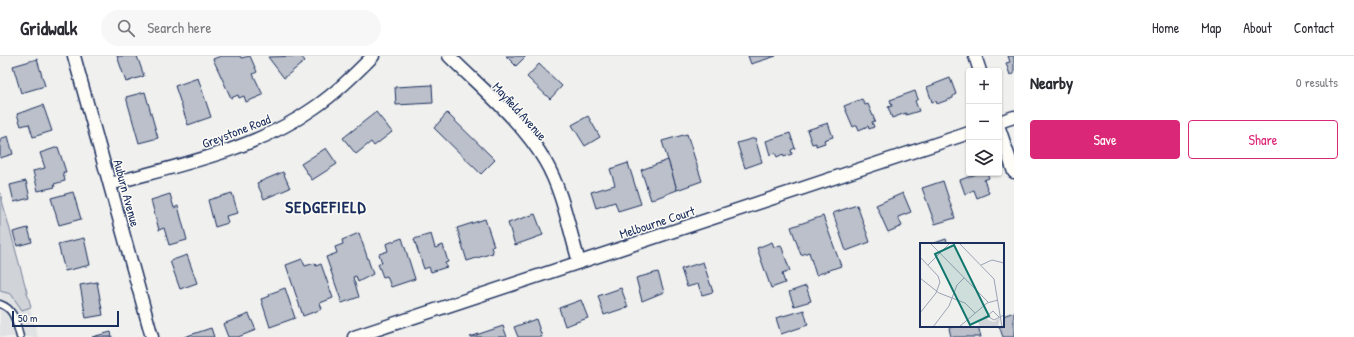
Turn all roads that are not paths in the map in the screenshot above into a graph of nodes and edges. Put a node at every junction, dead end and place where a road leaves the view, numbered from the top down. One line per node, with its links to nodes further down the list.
1 (74, 56): 11 (street, Auburn Avenue)
2 (373, 56): 11 (street, Greystone Road)
3 (449, 56): 12 (street, Mayfield Avenue)
4 (976, 56): 5 (street)
5 (979, 68)
6 (1014, 118): 7 (street)
7 (1002, 121)
8 (966, 133): 12 (street, Melbourne Court)
9 (1002, 137): 10 (street)
10 (1014, 172)
11 (110, 184): 15 (street, Auburn Avenue)
12 (579, 262): 16 (street, Melbourne Court)
13 (0, 304): 14 (lane)
14 (20, 337)
15 (152, 337)
16 (354, 337)

